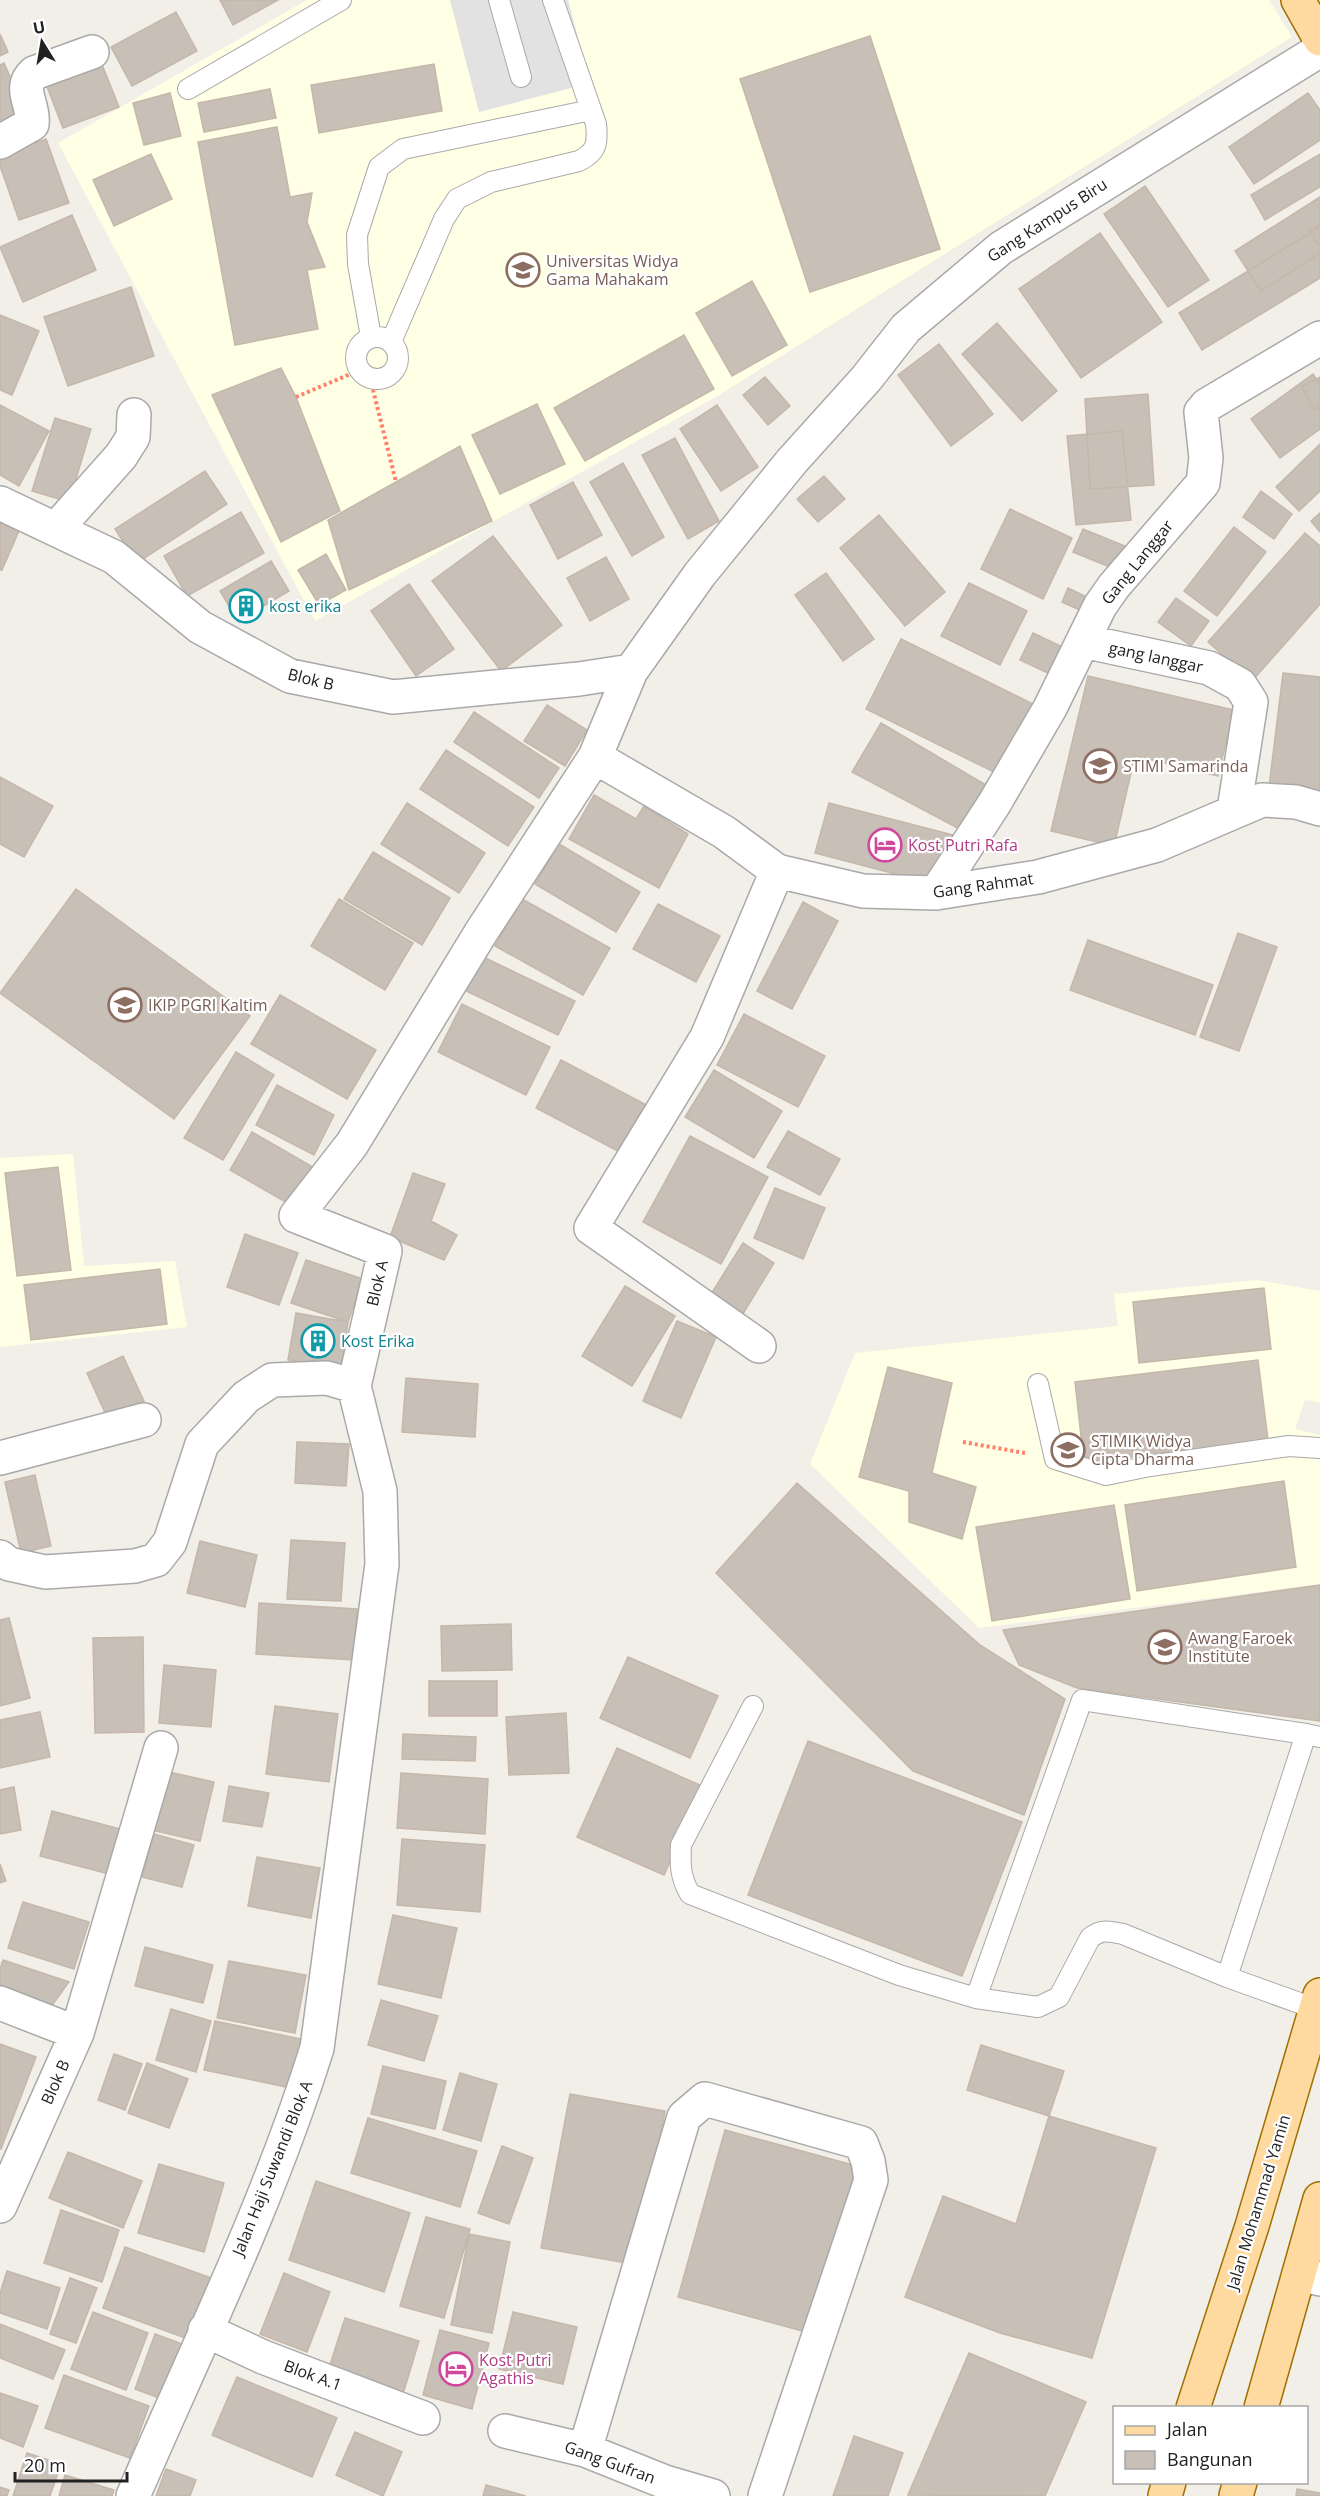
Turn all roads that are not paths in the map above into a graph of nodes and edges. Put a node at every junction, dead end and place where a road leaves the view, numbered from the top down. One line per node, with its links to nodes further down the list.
1 (341, 0): 9 (lane)
2 (500, 0): 8 (lane)
3 (553, 0): 10 (lane)
4 (1298, 0): 5 (main road)
5 (1320, 39)
6 (1320, 50): 19 (street, Gang Kampus Biru)
7 (92, 52): 11 (street)
8 (521, 77)
9 (188, 89)
10 (591, 110): 12 (lane); 14 (lane)
11 (0, 142)
12 (371, 337): 14 (lane); 14 (lane)
13 (1320, 338): 18 (street, Gang Langgar)
14 (391, 342)
15 (134, 415): 17 (street)
16 (0, 503): 17 (street, Blok B)
17 (56, 529): 19 (street, Blok B)
18 (1083, 641): 22 (street, gang langgar); 24 (street, Gang Langgar)
19 (631, 671): 20 (street, Gang Kampus Biru)
20 (595, 757): 23 (street, Gang Rahmat); 25 (street, Gang Kampus Biru)
21 (1320, 809): 22 (street, Gang Rahmat)
22 (1234, 810): 24 (street, Gang Rahmat)
23 (777, 871): 24 (street, Gang Rahmat); 26 (street)
24 (936, 893)
25 (385, 1251): 28 (street, Blok A)
26 (759, 1346)
27 (1038, 1384): 30 (lane)
28 (354, 1386): 32 (street); 44 (street, Jalan Haji Suwandi Blok A)
29 (144, 1420): 31 (street)
30 (1320, 1448)
31 (0, 1458)
32 (0, 1557)
33 (753, 1706): 37 (lane)
34 (1313, 1735): 36 (lane); 37 (lane)
35 (161, 1748): 40 (street, Blok B)
36 (1227, 1977): 37 (lane); 38 (lane)
37 (976, 1998)
38 (1318, 2002): 45 (main road, Jalan Mohammad Yamin)
39 (0, 2003): 40 (street)
40 (77, 2033): 42 (street, Blok B)
41 (1320, 2199): 43 (main road)
42 (0, 2206)
43 (1309, 2276): 46 (main road)
44 (205, 2330): 47 (street, Blok A.1); 50 (street, Jalan Haji Suwandi Blok A)
45 (1194, 2406)
46 (1262, 2406)
47 (423, 2418)
48 (506, 2431): 49 (street, Gang Gufran)
49 (585, 2450): 51 (street, Gang Gufran); 52 (street)
50 (133, 2496)
51 (713, 2496)
52 (765, 2496)

